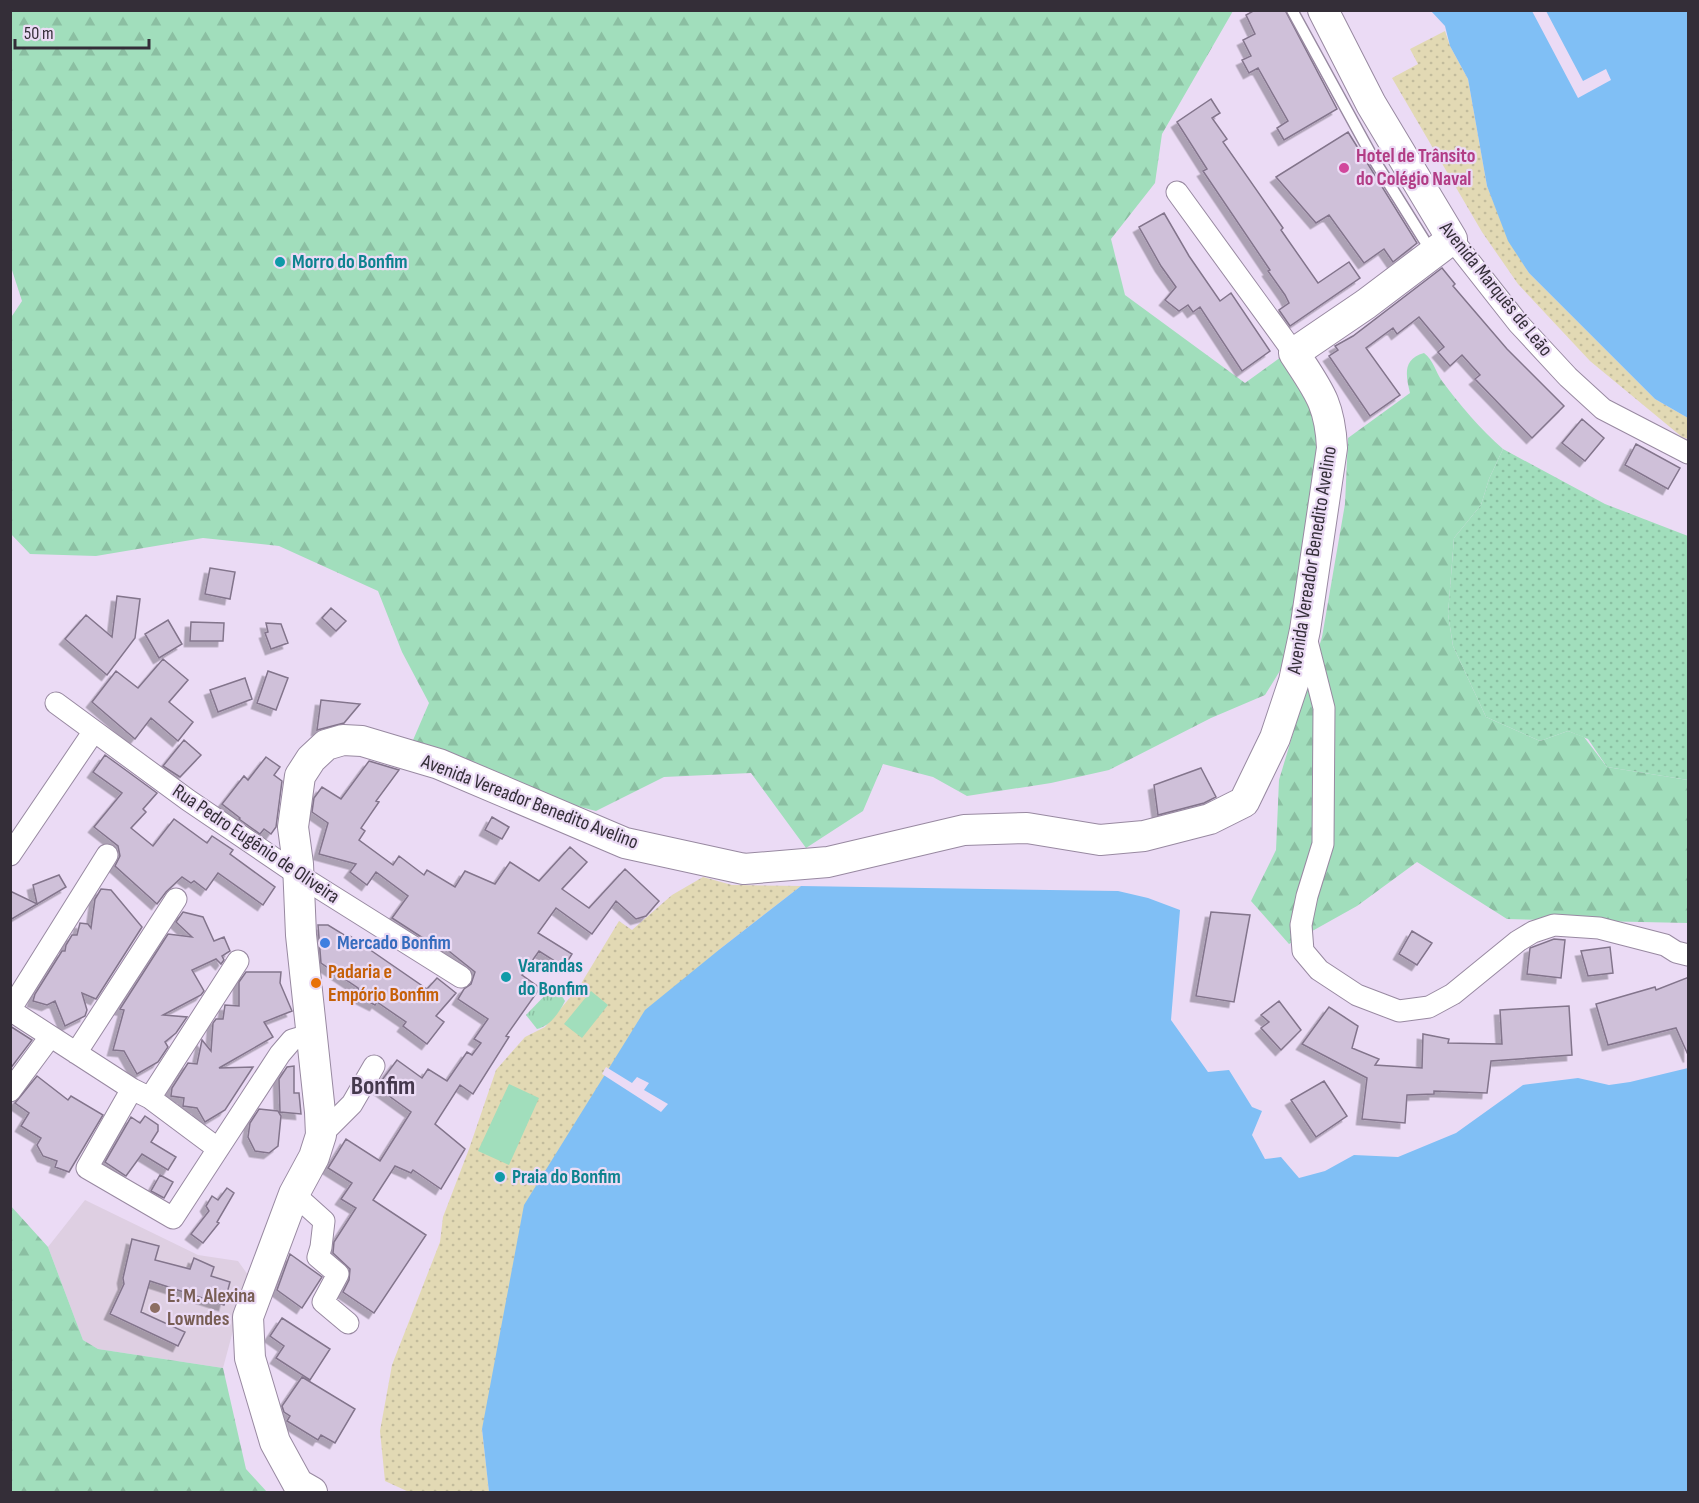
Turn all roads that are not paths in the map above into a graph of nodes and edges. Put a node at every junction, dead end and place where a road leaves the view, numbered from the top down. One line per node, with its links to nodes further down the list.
1 (1292, 10): 4 (lane)
2 (1323, 10): 4 (main road, Avenida Marquês de Leão)
3 (1177, 192): 5 (street)
4 (1442, 246): 5 (main road); 6 (street, Avenida Marquês de Leão)
5 (1294, 353): 7 (main road, Avenida Vereador Benedito Avelino)
6 (1689, 453)
7 (1305, 630): 12 (main road, Avenida Vereador Benedito Avelino); 14 (street)
8 (56, 703): 9 (street, Rua Pedro Eugênio de Oliveira)
9 (94, 731): 10 (street); 12 (street, Rua Pedro Eugênio de Oliveira)
10 (10, 855)
11 (107, 855): 17 (street)
12 (297, 874): 16 (street, Rua Pedro Eugênio de Oliveira); 18 (main road, Avenida Vereador Benedito Avelino)
13 (176, 899): 20 (street)
14 (1689, 955)
15 (238, 961): 23 (street)
16 (460, 977)
17 (10, 1010): 19 (street)
18 (312, 1034): 24 (main road, Avenida Vereador Benedito Avelino); 25 (street)
19 (50, 1037): 20 (street); 22 (street)
20 (76, 1053): 23 (street)
21 (374, 1066): 24 (street)
22 (10, 1091)
23 (141, 1094): 25 (street); 25 (street)
24 (321, 1135): 26 (main road, Avenida Vereador Benedito Avelino)
25 (217, 1149)
26 (294, 1194): 27 (street); 28 (main road, Avenida Vereador Benedito Avelino)
27 (348, 1323)
28 (312, 1492)

